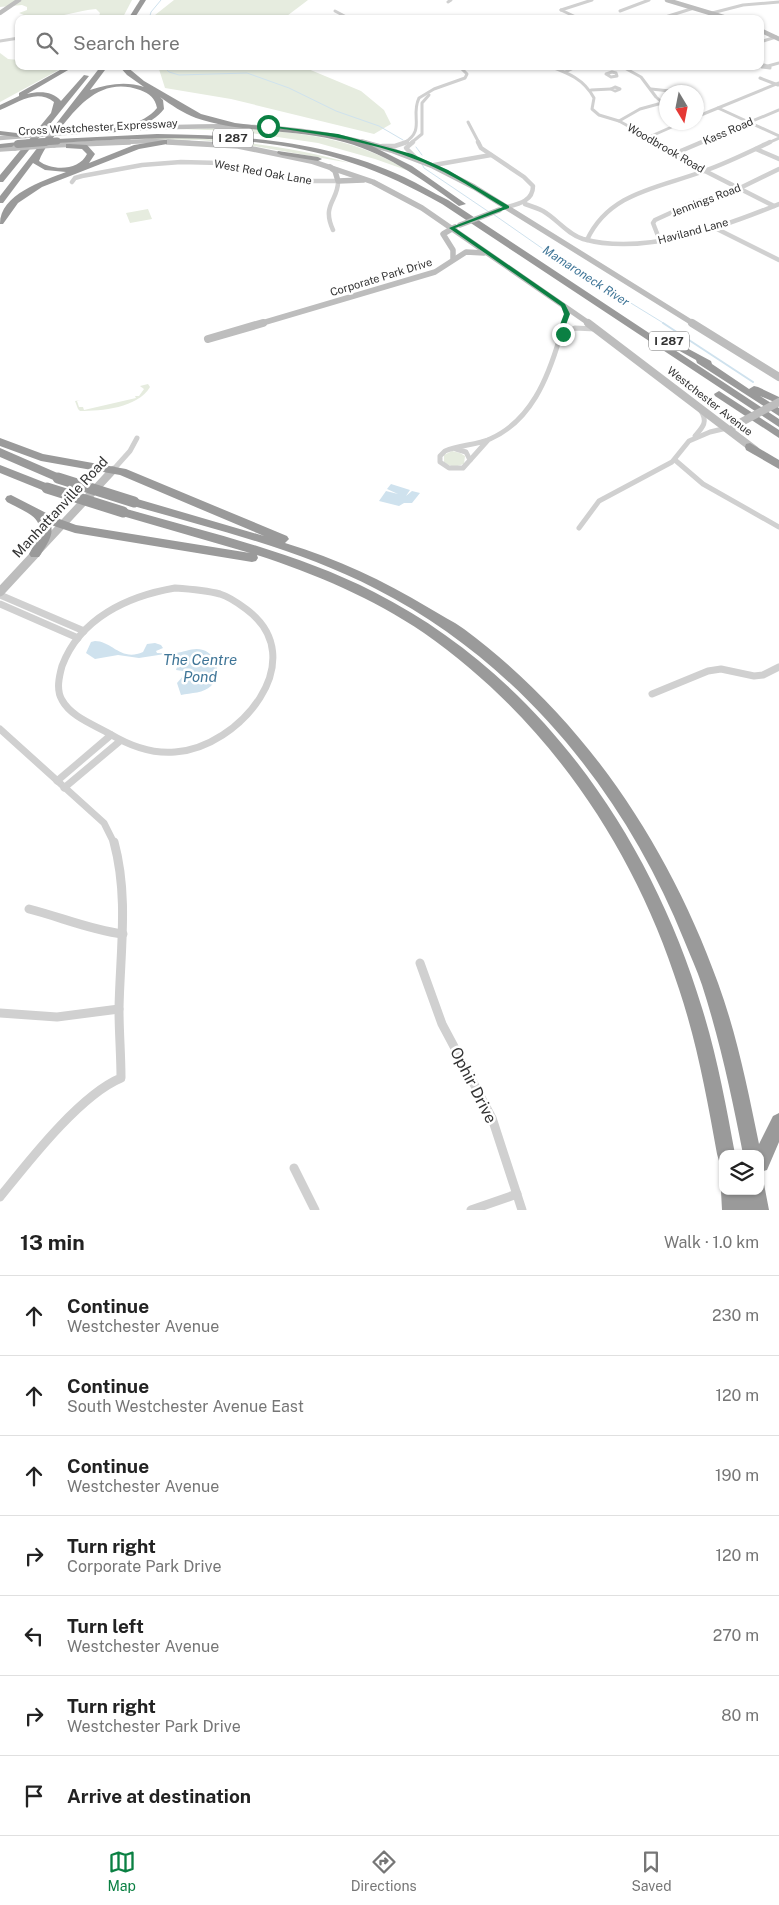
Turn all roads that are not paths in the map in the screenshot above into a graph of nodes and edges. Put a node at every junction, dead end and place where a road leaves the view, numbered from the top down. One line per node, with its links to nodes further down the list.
1 (19, 0): 17 (main road)
2 (143, 0): 19 (highway)
3 (150, 0): 20 (highway)
4 (574, 0): 10 (street)
5 (592, 0): 10 (street)
6 (649, 0): 16 (street)
7 (667, 0): 13 (main road)
8 (767, 0): 11 (street)
9 (779, 2): 11 (street)
10 (582, 3): 14 (street)
11 (771, 3): 12 (street)
12 (739, 5): 18 (street)
13 (694, 8): 18 (main road); 23 (street)
14 (561, 10): 22 (street)
15 (335, 11): 21 (street)
16 (620, 11)
17 (0, 12)
18 (712, 13): 24 (main road)
19 (134, 15)
20 (141, 15)
21 (342, 15)
22 (572, 15)
23 (672, 15)
24 (718, 15)
25 (764, 32): 26 (main road)
26 (778, 38): 28 (street)
27 (15, 39): 29 (street)
28 (764, 41)
29 (0, 42)
30 (779, 63): 31 (street)
31 (768, 66)
32 (65, 70): 52 (highway)
33 (91, 70): 57 (highway)
34 (102, 70): 55 (highway)
35 (126, 70): 61 (highway)
36 (463, 70): 74 (street)
37 (469, 70): 81 (street)
38 (560, 70): 42 (street)
39 (569, 70): 42 (street)
40 (626, 70): 43 (street)
41 (630, 70): 47 (street)
42 (565, 72): 48 (street)
43 (616, 73)
44 (760, 78): 45 (street)
45 (778, 84): 53 (street)
46 (611, 89): 48 (street)
47 (651, 89): 49 (street); 50 (street)
48 (590, 90): 58 (street, Woodbrook Road)
49 (659, 90)
50 (659, 99)
51 (659, 104): 58 (street)
52 (0, 106): 57 (highway)
53 (718, 108): 56 (street); 60 (street)
54 (779, 110): 60 (street, Kass Road)
55 (68, 113): 65 (highway); 72 (highway)
56 (704, 114)
57 (48, 121): 80 (highway)
58 (620, 121): 67 (street, Woodbrook Road)
59 (468, 122): 79 (street)
60 (749, 122): 68 (street); 77 (street, Kass Road)
61 (247, 125): 62 (main road); 63 (highway); 74 (main road)
62 (196, 126): 63 (highway); 65 (main road)
63 (273, 128): 102 (highway)
64 (665, 130): 67 (street)
65 (90, 131): 69 (main road)
66 (0, 133): 71 (highway)
67 (650, 137): 77 (street, Woodbrook Road)
68 (779, 137): 76 (street)
69 (59, 139): 71 (highway, Cross Westchester Expressway / I 287, bridge); 72 (highway); 73 (main road, Westchester Avenue); 91 (highway, Cross Westchester Expressway / I 287); 102 (highway, Cross Westchester Expressway / I 287)
70 (0, 140): 71 (highway, Cross Westchester Expressway / I 287)
71 (20, 142): 75 (highway, Cross Westchester Expressway / I 287)
72 (43, 144): 88 (highway)
73 (225, 144): 78 (main road, Westchester Avenue); 103 (highway)
74 (380, 146): 81 (main road)
75 (1, 148)
76 (756, 149): 82 (street); 87 (street)
77 (676, 153): 87 (street, Woodbrook Road)
78 (281, 154): 84 (main road, Westchester Avenue); 91 (highway)
79 (491, 155): 83 (street); 86 (street); 100 (street)
80 (19, 157): 89 (highway); 90 (highway)
81 (415, 157): 83 (main road)
82 (779, 159)
83 (434, 165): 86 (main road)
84 (329, 166): 92 (main road); 94 (main road, Westchester Avenue)
85 (779, 169): 95 (street, Jennings Road)
86 (446, 171): 100 (main road)
87 (705, 171): 95 (street, Woodbrook Road); 107 (street)
88 (20, 172): 96 (highway); 97 (highway)
89 (0, 173)
90 (0, 180)
91 (402, 180): 118 (highway, Cross Westchester Expressway / I 287)
92 (338, 181): 93 (street, West Red Oak Lane); 94 (main road); 106 (street)
93 (72, 182)
94 (373, 182): 101 (main road, Westchester Avenue)
95 (738, 188): 99 (street, Woodbrook Road); 109 (street, Jennings Road)
96 (0, 195)
97 (0, 201)
98 (525, 204): 107 (street, Haviland Lane)
99 (776, 205): 104 (street, Haviland Lane)
100 (507, 207): 105 (main road, bridge); 119 (main road)
101 (422, 208): 105 (main road, Westchester Avenue); 108 (main road)
102 (472, 212): 117 (highway, Cross Westchester Expressway / I 287)
103 (0, 222)
104 (713, 227): 109 (street, Haviland Lane); 112 (street)
105 (451, 228): 108 (main road); 110 (main road, Westchester Avenue)
106 (333, 230)
107 (587, 240): 109 (street, Haviland Lane)
108 (447, 241): 111 (main road)
109 (660, 241)
110 (489, 254): 111 (main road, Corporate Park Drive); 113 (main road, Westchester Avenue)
111 (453, 258): 116 (main road, Corporate Park Drive)
112 (779, 260)
113 (563, 305): 114 (main road, Westchester Avenue); 115 (street)
114 (600, 331): 115 (street); 121 (main road, Westchester Avenue)
115 (561, 335): 127 (street)
116 (208, 338)
117 (670, 342): 120 (highway); 122 (highway, Cross Westchester Expressway / I 287)
118 (659, 344): 123 (highway, Cross Westchester Expressway / I 287); 125 (highway)
119 (779, 377)
120 (779, 401): 124 (main road, bridge)
121 (696, 404): 124 (main road, Westchester Avenue); 128 (street)
122 (779, 413)
123 (779, 424)
124 (730, 427): 128 (street); 130 (main road, Westchester Avenue)
125 (779, 435)
126 (137, 438): 138 (street, Manhattanville Road)
127 (488, 440): 131 (street); 133 (street)
128 (689, 441): 134 (street)
129 (0, 442): 138 (highway)
130 (750, 446): 135 (highway); 137 (main road, Westchester Avenue)
131 (455, 448): 133 (street); 133 (street)
132 (0, 452): 145 (highway, bridge)
133 (470, 460)
134 (676, 460): 142 (street); 143 (street)
135 (779, 465)
136 (0, 469): 145 (highway, bridge)
137 (779, 469)
138 (113, 470): 141 (main road, Manhattanville Road); 145 (highway)
139 (0, 492): 140 (highway)
140 (11, 499): 141 (highway); 144 (highway)
141 (63, 524): 144 (main road, Manhattanville Road); 145 (highway)
142 (779, 526)
143 (579, 528)
144 (35, 554): 146 (main road, Manhattanville Road)
145 (363, 585): 163 (highway); 164 (highway)
146 (0, 593): 148 (street)
147 (0, 604): 149 (street)
148 (84, 631): 149 (street); 154 (street)
149 (78, 638): 153 (street)
150 (779, 667): 151 (street)
151 (652, 694)
152 (0, 729): 155 (street)
153 (111, 735): 154 (street); 155 (street)
154 (120, 741): 156 (street)
155 (57, 781): 156 (street)
156 (64, 788): 158 (street)
157 (29, 909): 158 (street)
158 (122, 934): 160 (street)
159 (420, 963): 167 (street, Ophir Drive)
160 (119, 1009): 161 (street); 171 (street)
161 (0, 1013)
162 (779, 1122): 165 (highway)
163 (725, 1150)
164 (751, 1150)
165 (764, 1154)
166 (294, 1168): 172 (street)
167 (517, 1194): 173 (street); 174 (street, Ophir Drive)
168 (730, 1195): 175 (highway)
169 (746, 1195): 176 (highway)
170 (757, 1195): 177 (highway)
171 (0, 1197)
172 (315, 1210)
173 (471, 1210)
174 (522, 1210)
175 (732, 1210)
176 (740, 1210)
177 (759, 1210)

